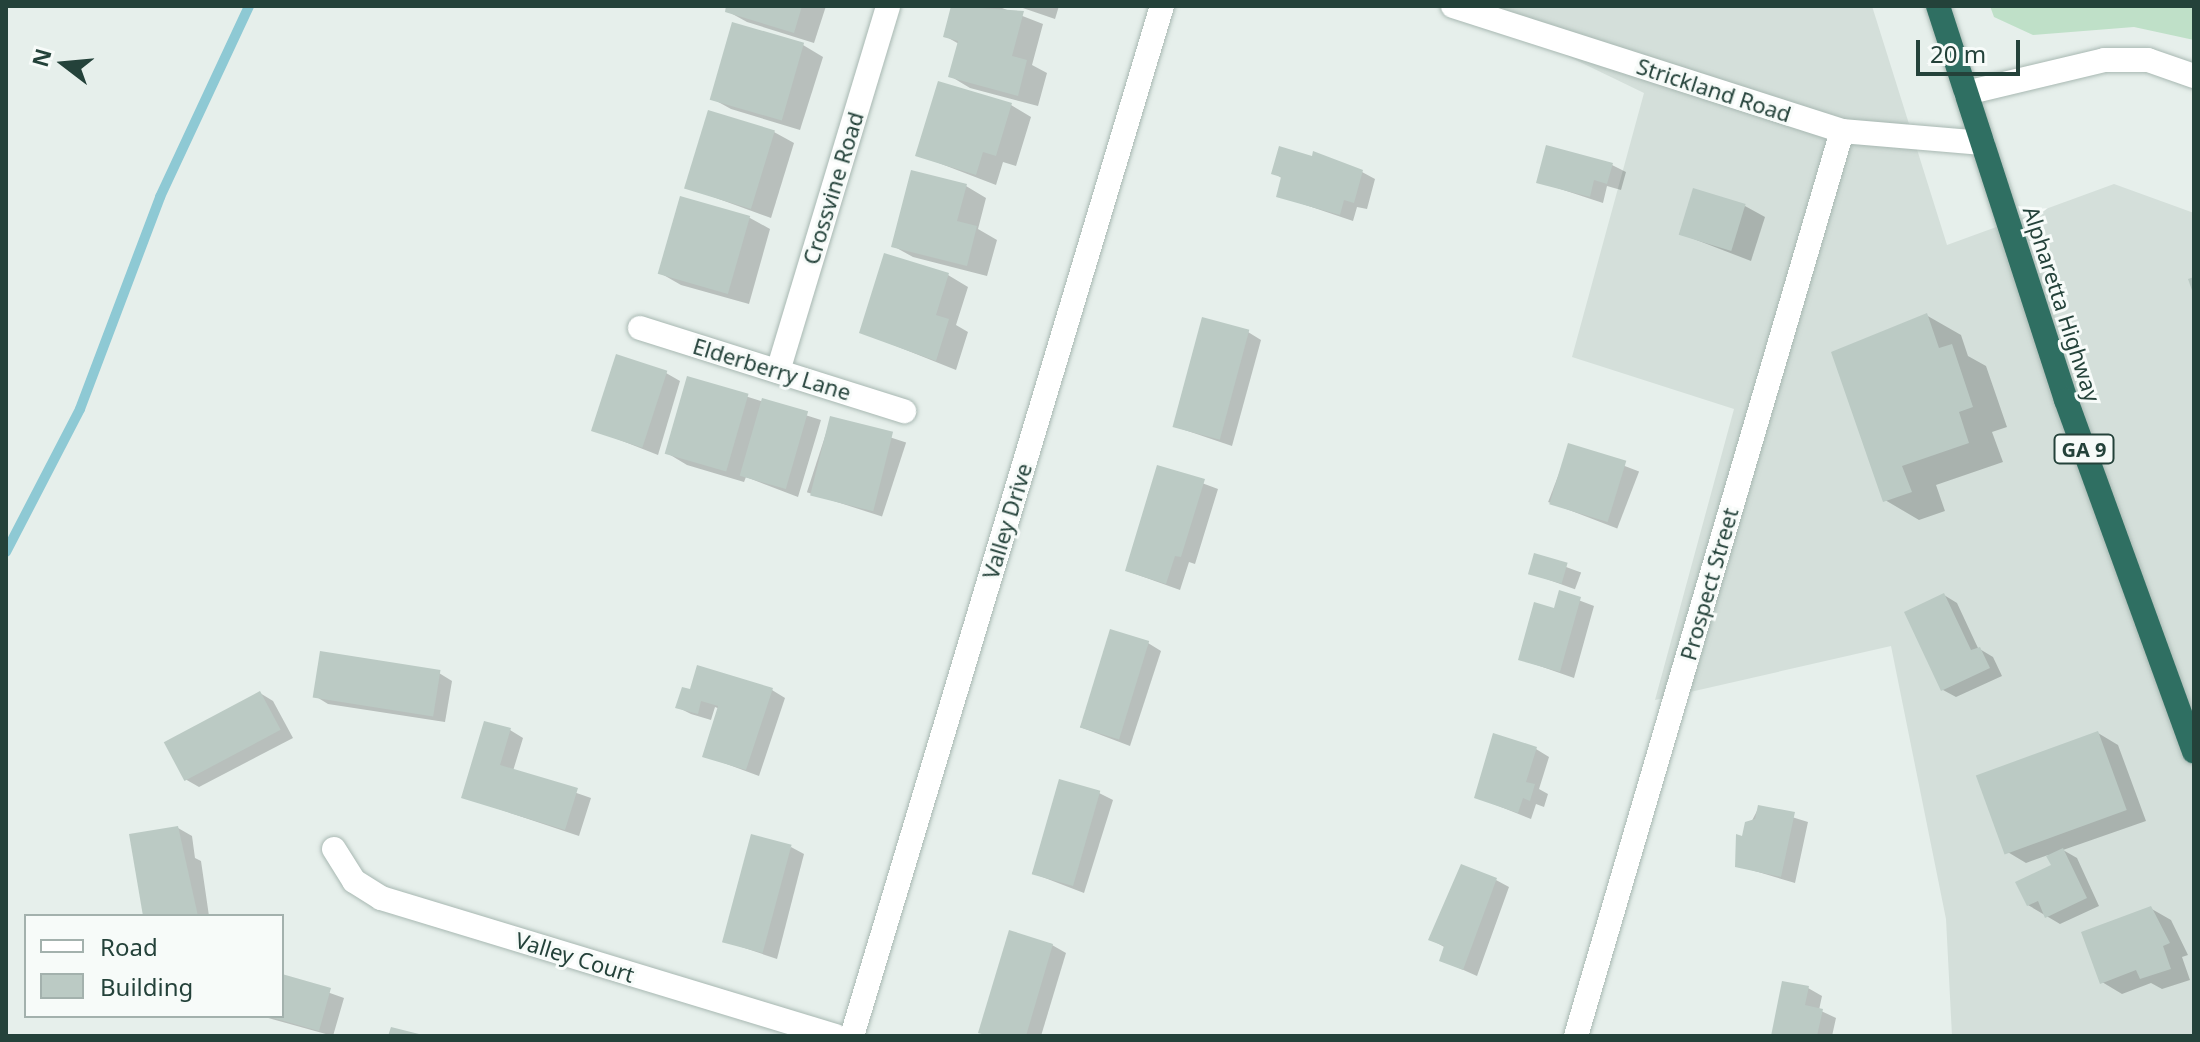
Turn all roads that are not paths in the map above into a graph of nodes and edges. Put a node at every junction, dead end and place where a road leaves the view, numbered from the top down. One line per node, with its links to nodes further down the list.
1 (888, 6): 10 (street, Crossvine Road)
2 (1162, 6): 15 (street, Valley Drive)
3 (1453, 6): 7 (street, Strickland Road)
4 (1938, 6): 6 (highway, Alpharetta Highway / GA 9)
5 (2194, 76): 6 (street)
6 (1966, 93): 8 (highway, Alpharetta Highway / GA 9)
7 (1842, 131): 8 (street, Strickland Road); 16 (street, Prospect Street)
8 (1982, 143): 12 (highway, Alpharetta Highway / GA 9)
9 (640, 328): 10 (street, Elderberry Lane)
10 (778, 371): 11 (street, Elderberry Lane)
11 (904, 411)
12 (2194, 751)
13 (334, 849): 14 (street, Valley Court)
14 (835, 1036)
15 (852, 1036)
16 (1576, 1036)

